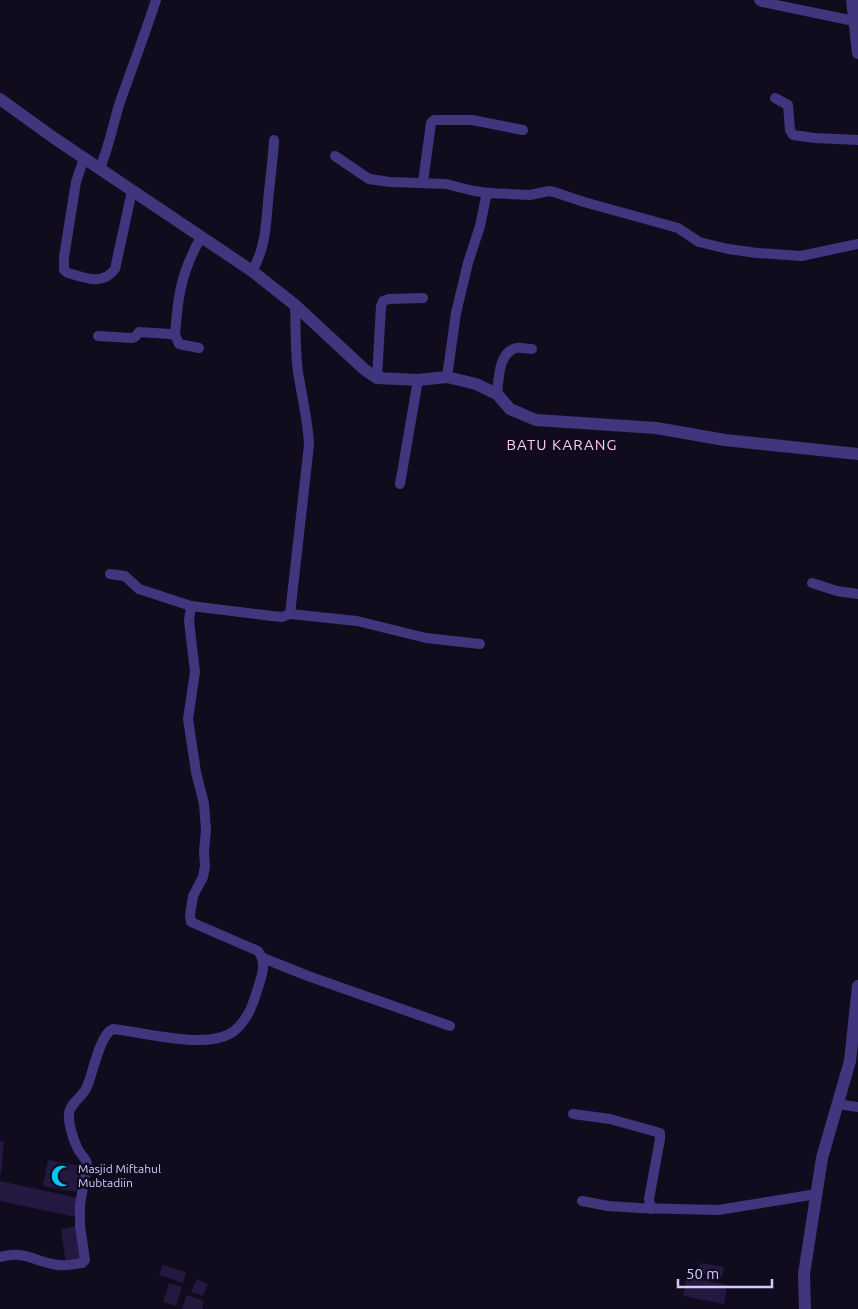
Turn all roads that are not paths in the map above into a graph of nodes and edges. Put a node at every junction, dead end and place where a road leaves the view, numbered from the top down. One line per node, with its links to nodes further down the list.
1 (156, 0): 13 (street)
2 (759, 0): 4 (street)
3 (852, 0): 4 (street)
4 (856, 26): 5 (street)
5 (858, 53)
6 (0, 98): 12 (street)
7 (775, 98): 10 (street)
8 (523, 130): 14 (street)
9 (274, 140): 19 (street)
10 (858, 140)
11 (335, 156): 14 (street)
12 (84, 158): 13 (street); 15 (street)
13 (100, 168): 15 (street)
14 (423, 182): 16 (street)
15 (132, 191): 17 (street)
16 (489, 193): 18 (street); 26 (street)
17 (202, 237): 19 (street); 22 (street)
18 (858, 244)
19 (252, 272): 21 (street)
20 (423, 298): 27 (street)
21 (296, 305): 27 (street); 36 (street)
22 (175, 335): 23 (street); 24 (street)
23 (98, 336)
24 (199, 348)
25 (532, 349): 29 (street)
26 (447, 377): 28 (street); 29 (street)
27 (377, 378): 28 (street)
28 (418, 380): 31 (street)
29 (497, 394): 30 (street)
30 (858, 454)
31 (400, 484)
32 (110, 574): 35 (street)
33 (812, 583): 34 (street)
34 (858, 594)
35 (191, 606): 36 (street); 38 (street)
36 (290, 614): 37 (street)
37 (480, 644)
38 (263, 958): 40 (street); 47 (street)
39 (858, 986): 41 (street)
40 (450, 1026)
41 (837, 1104): 42 (street); 44 (street)
42 (858, 1107)
43 (573, 1114): 46 (street)
44 (816, 1194): 46 (street); 48 (street)
45 (582, 1201): 46 (street)
46 (651, 1208)
47 (0, 1257)
48 (805, 1309)

